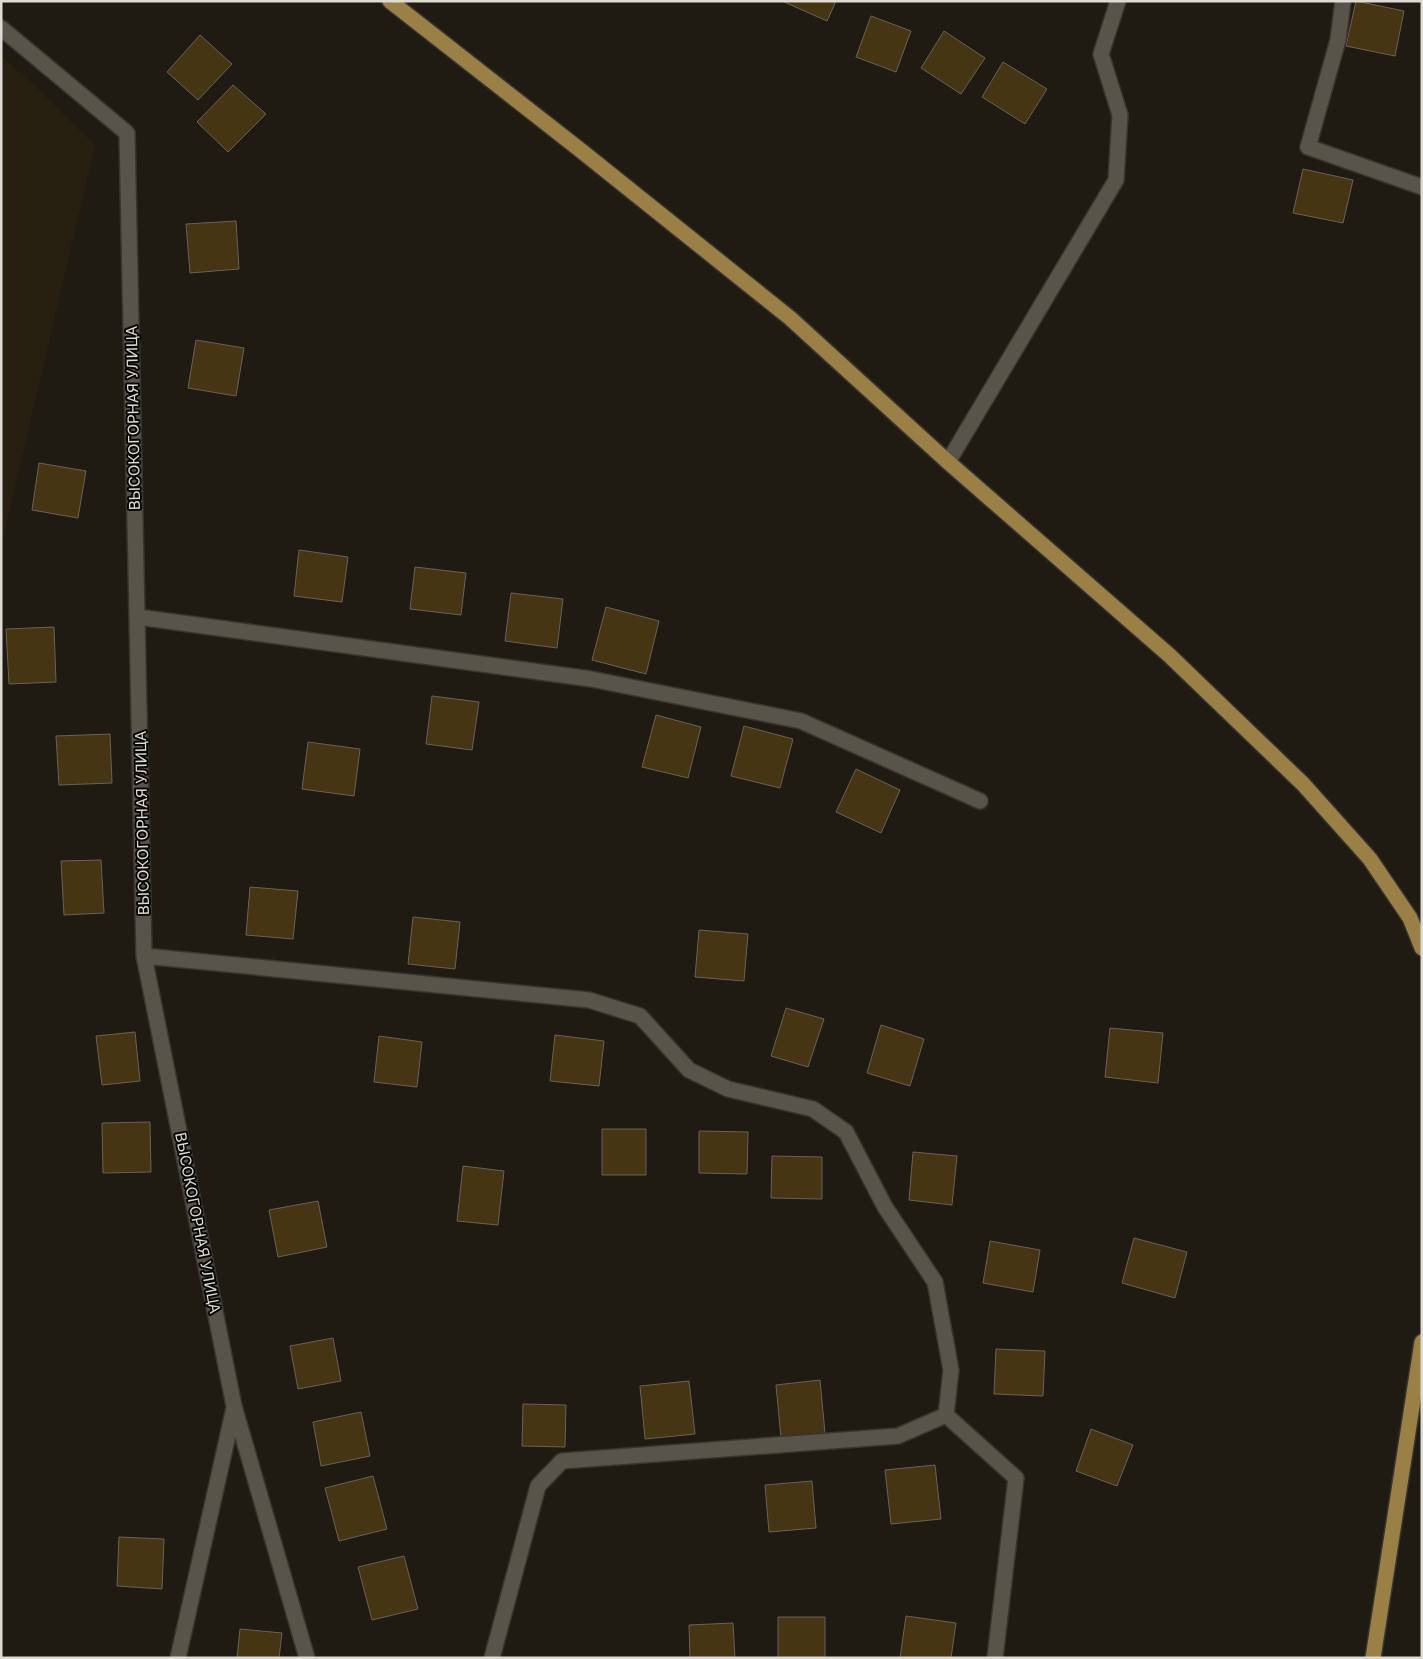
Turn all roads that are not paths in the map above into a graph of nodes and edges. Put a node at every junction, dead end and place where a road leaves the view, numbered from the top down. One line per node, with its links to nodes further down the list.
1 (390, 1): 6 (main road)
2 (1118, 1): 6 (street)
3 (1343, 1): 5 (street)
4 (1, 28): 7 (street, ВЫСОКОГОРНАЯ УЛИЦА)
5 (1422, 187)
6 (948, 462): 9 (main road)
7 (138, 617): 8 (street); 11 (street, ВЫСОКОГОРНАЯ УЛИЦА)
8 (980, 801)
9 (1416, 918): 10 (main road)
10 (1422, 948)
11 (144, 956): 13 (street, ВЫСОКОГОРНАЯ УЛИЦА); 14 (street)
12 (1422, 1342): 19 (main road)
13 (234, 1406): 15 (street); 16 (street, ВЫСОКОГОРНАЯ УЛИЦА)
14 (946, 1415): 17 (street); 18 (street)
15 (178, 1658)
16 (307, 1658)
17 (492, 1658)
18 (995, 1658)
19 (1372, 1658)

